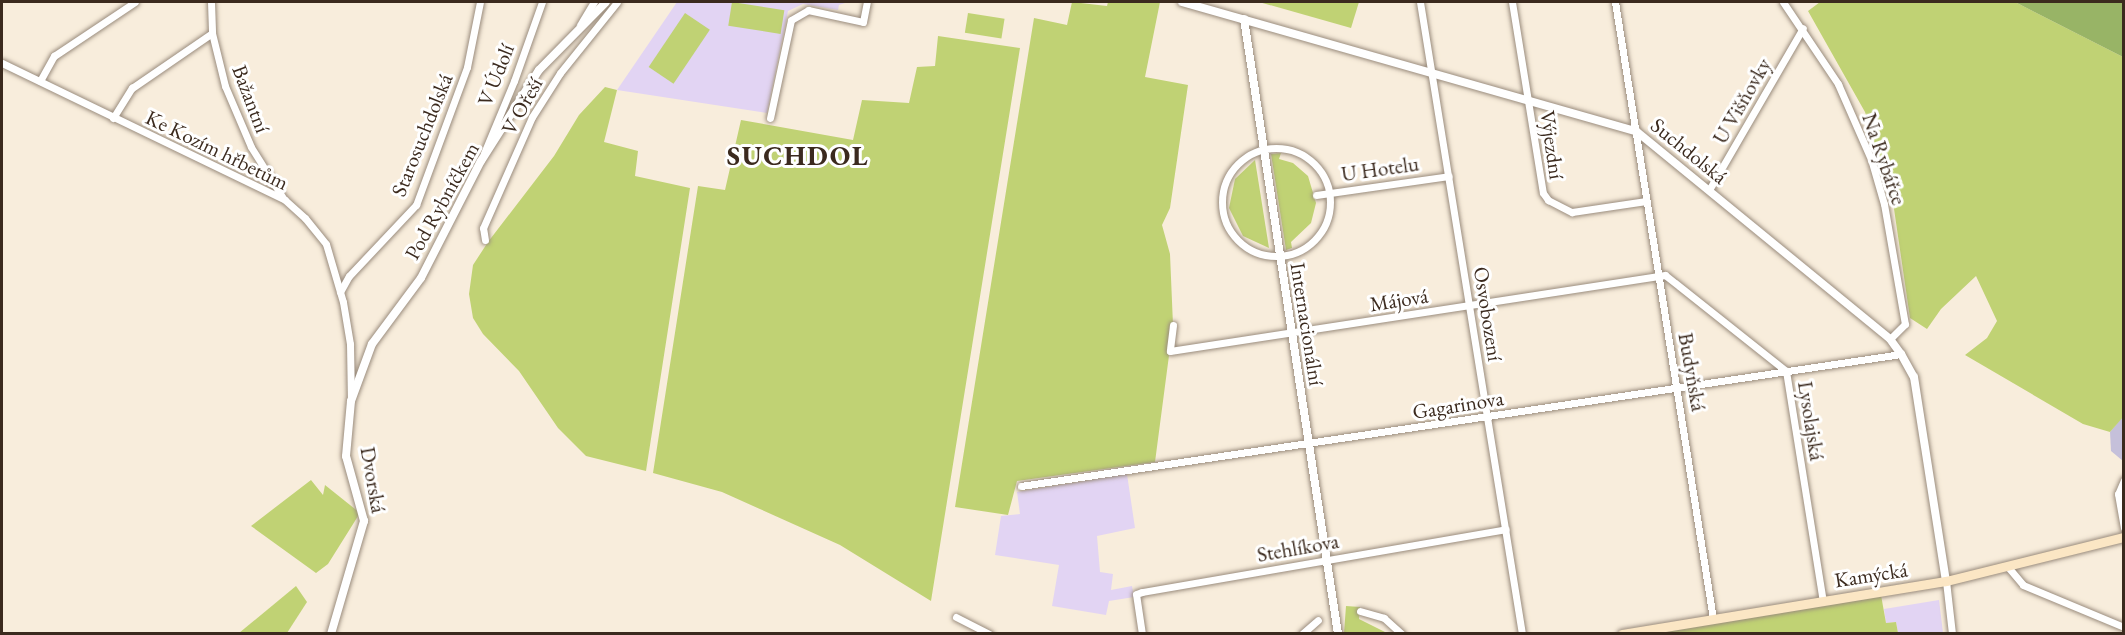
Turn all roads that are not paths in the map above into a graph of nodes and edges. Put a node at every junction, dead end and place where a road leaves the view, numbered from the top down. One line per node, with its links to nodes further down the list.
1 (135, 2): 20 (street)
2 (211, 2): 17 (street, Bažantní)
3 (480, 2): 36 (street, Starosuchdolská)
4 (542, 2): 26 (street, V Údolí)
5 (594, 2): 16 (street)
6 (606, 2): 16 (street, Pod Rybníčkem)
7 (617, 2): 33 (street, V Ořeší)
8 (867, 2): 23 (street)
9 (1182, 2): 14 (street, Suchdolská)
10 (1420, 2): 19 (street, Osvobození)
11 (1512, 2): 21 (street)
12 (1615, 2): 24 (street, Budyňská)
13 (1783, 2): 15 (street, Na Rybářce)
14 (1244, 19): 19 (street, Suchdolská); 25 (street, Internacionální)
15 (1803, 28): 28 (street, U Višňovky); 40 (street, Na Rybářce)
16 (577, 30): 26 (street, Pod Rybníčkem)
17 (212, 33): 22 (street); 31 (street, Bažantní)
18 (2, 63): 20 (street, Ke Kozím hřbetům)
19 (1430, 70): 21 (street, Suchdolská); 27 (street, Osvobození)
20 (40, 81): 22 (street, Ke Kozím hřbetům)
21 (1529, 99): 24 (street, Suchdolská); 32 (street, Výjezdní)
22 (113, 118): 31 (street, Ke Kozím hřbetům)
23 (770, 118)
24 (1636, 131): 28 (street, Suchdolská); 32 (street, Budyňská)
25 (1262, 150): 29 (street); 34 (street, Internacionální); 34 (street)
26 (481, 161): 44 (street, Pod Rybníčkem)
27 (1449, 176): 29 (street, U Hotelu); 37 (street, Osvobození)
28 (1709, 190): 40 (street, Suchdolská)
29 (1329, 193): 30 (street, U Hotelu); 34 (street)
30 (1316, 195)
31 (285, 201): 36 (street, Ke Kozím hřbetům)
32 (1646, 201): 35 (street, Budyňská)
33 (485, 240)
34 (1277, 256): 39 (street, Internacionální)
35 (1658, 276): 37 (street, Májová); 42 (street, Lysolajská); 43 (street, Budyňská)
36 (340, 292): 44 (street, Ke Kozím hřbetům)
37 (1470, 306): 39 (street, Májová); 45 (street, Osvobození)
38 (1173, 325): 39 (street, Májová)
39 (1290, 333): 46 (street, Internacionální)
40 (1890, 339): 41 (street, Suchdolská)
41 (1901, 354): 42 (street, Gagarinova); 54 (street, Suchdolská)
42 (1786, 372): 43 (street, Gagarinova); 55 (street, Lysolajská)
43 (1678, 388): 45 (street, Gagarinova); 58 (street, Budyňská)
44 (351, 401): 61 (street, Dvorská)
45 (1488, 417): 46 (street, Gagarinova); 50 (street, Osvobození)
46 (1308, 444): 48 (street, Gagarinova); 52 (street, Internacionální)
47 (2124, 480): 49 (street)
48 (1021, 486)
49 (2124, 527)
50 (1506, 529): 52 (street, Stehlíkova); 67 (street, Osvobození)
51 (2124, 537): 53 (main road, Kamýcká)
52 (1327, 559): 63 (street, Stehlíkova); 65 (street, Internacionální)
53 (2008, 567): 54 (main road, Kamýcká); 60 (street)
54 (1946, 581): 55 (main road, Kamýcká); 69 (street)
55 (1823, 601): 58 (main road, Kamýcká)
56 (1360, 610): 66 (street)
57 (956, 617): 62 (street)
58 (1713, 619): 68 (main road, Kamýcká)
59 (1318, 620): 64 (street)
60 (2124, 627)
61 (331, 633)
62 (990, 633)
63 (1142, 633)
64 (1302, 633)
65 (1338, 633)
66 (1402, 633)
67 (1522, 633)
68 (1622, 633)
69 (1952, 633)

